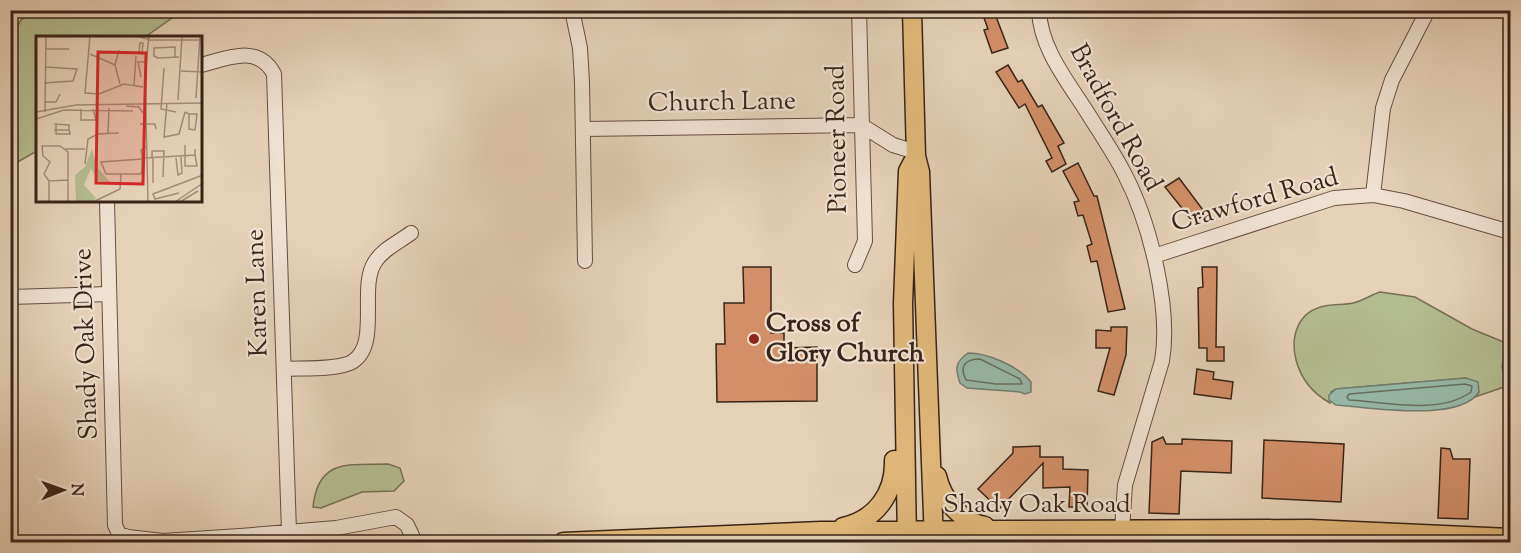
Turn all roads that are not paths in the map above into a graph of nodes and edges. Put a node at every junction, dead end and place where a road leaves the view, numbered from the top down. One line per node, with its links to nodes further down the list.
1 (572, 10): 8 (street)
2 (860, 10): 7 (street, Pioneer Road)
3 (912, 10): 9 (main road)
4 (1039, 10): 14 (street, Bradford Road)
5 (1428, 10): 10 (street)
6 (202, 65): 20 (street, Karen Lane)
7 (861, 125): 8 (street, Church Lane); 9 (street); 16 (street, Pioneer Road)
8 (583, 129): 15 (street)
9 (916, 154): 19 (main road); 21 (main road)
10 (1373, 195): 12 (street, Crawford Road); 14 (street, Crawford Road)
11 (107, 202): 17 (street, Shady Oak Drive)
12 (1510, 232)
13 (411, 233): 20 (street)
14 (1154, 256): 23 (street, Bradford Road)
15 (585, 261)
16 (855, 265)
17 (110, 294): 18 (street); 25 (street, Shady Oak Drive)
18 (10, 297)
19 (903, 303): 24 (main road); 26 (main road)
20 (284, 369): 25 (street, Karen Lane)
21 (932, 456): 22 (main road); 27 (main road)
22 (1005, 530): 23 (main road, Shady Oak Road); 27 (main road, Shady Oak Road)
23 (1122, 530): 28 (main road, Shady Oak Road)
24 (821, 531): 26 (main road, Shady Oak Road); 30 (main road, Shady Oak Road)
25 (289, 532): 29 (street, Shady Oak Drive)
26 (906, 536): 27 (main road, Shady Oak Road)
27 (934, 537)
28 (1510, 538)
29 (415, 543)
30 (563, 543)

